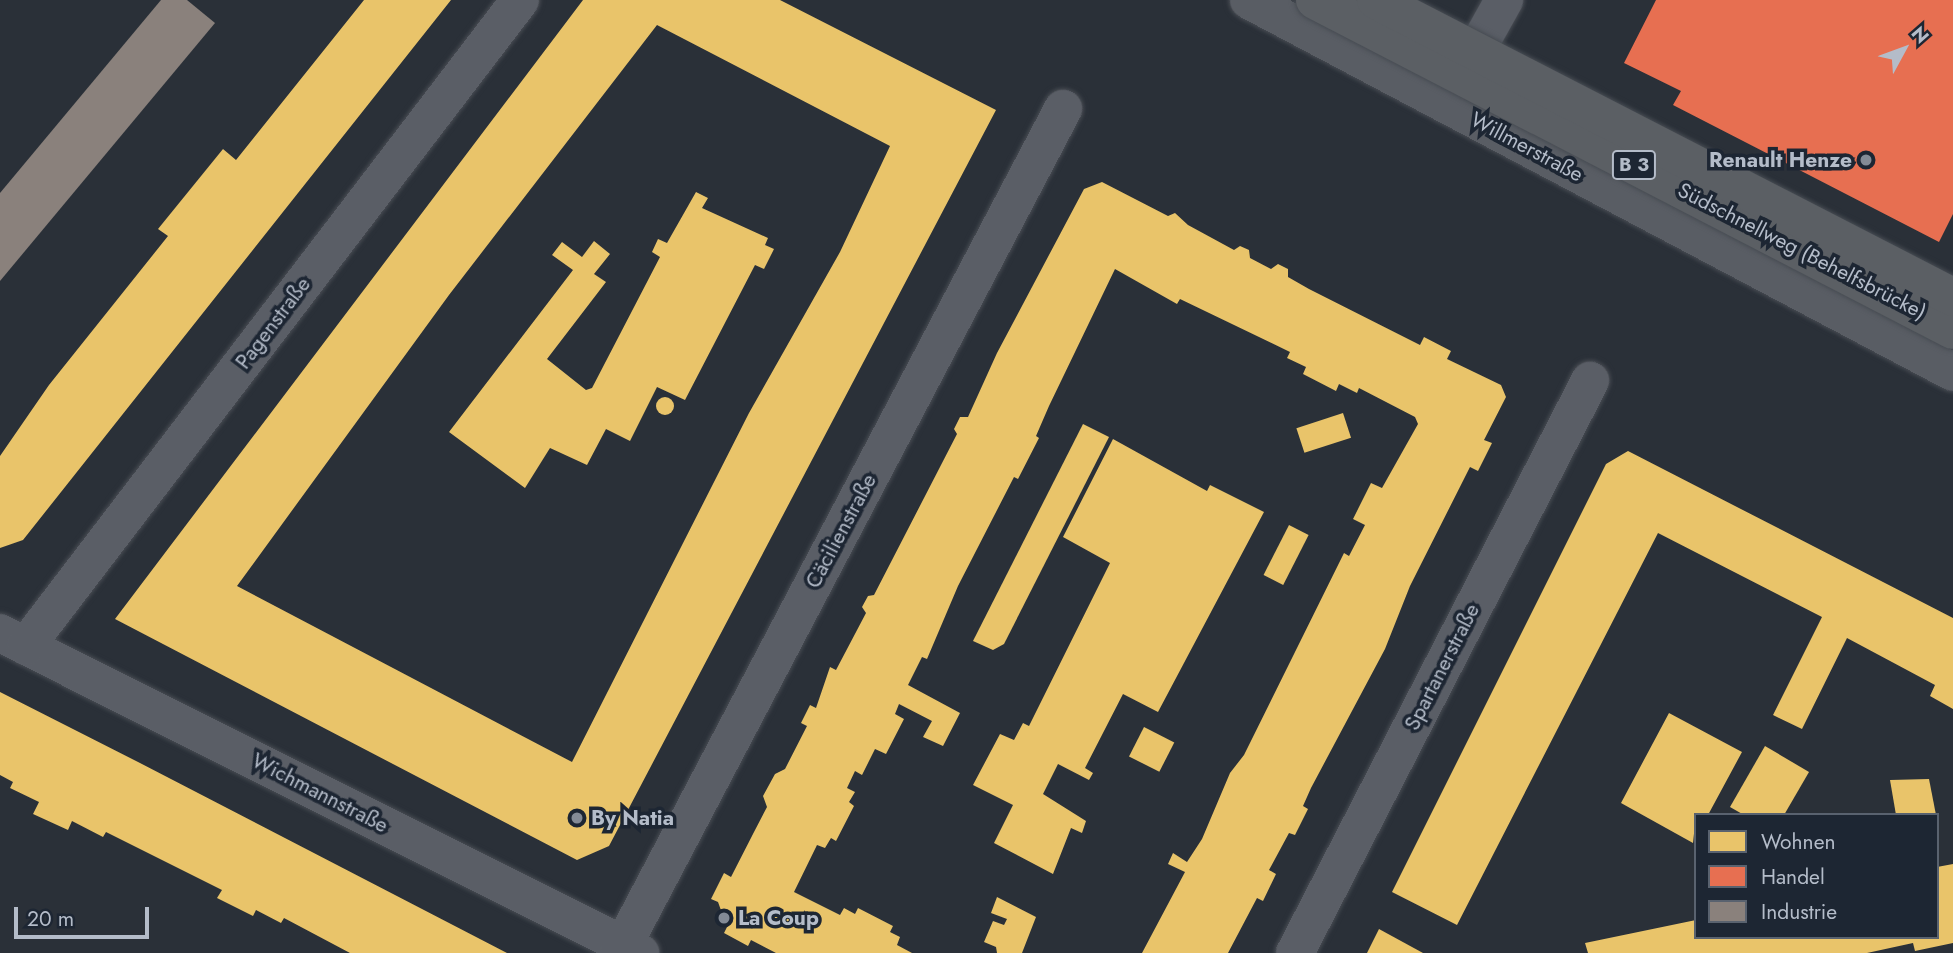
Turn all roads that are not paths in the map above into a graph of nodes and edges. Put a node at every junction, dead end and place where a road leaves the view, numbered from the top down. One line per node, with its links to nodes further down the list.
1 (520, 0): 12 (street, Pagenstraße)
2 (1249, 0): 6 (main road, Willmerstraße)
3 (1315, 0): 9 (highway, Südschnellweg (Behelfsbrücke) / B 3, bridge)
4 (1376, 0): 8 (highway, Südschnellweg (Behelfsbrücke) / B 3, bridge)
5 (1504, 0): 6 (street)
6 (1446, 104): 10 (main road, Willmerstraße)
7 (1063, 109): 13 (street, Cäcilienstraße)
8 (1953, 297)
9 (1953, 330)
10 (1953, 372)
11 (1590, 381): 14 (street, Spartanerstraße)
12 (13, 639): 13 (street, Wichmannstraße)
13 (627, 950)
14 (1295, 953)

